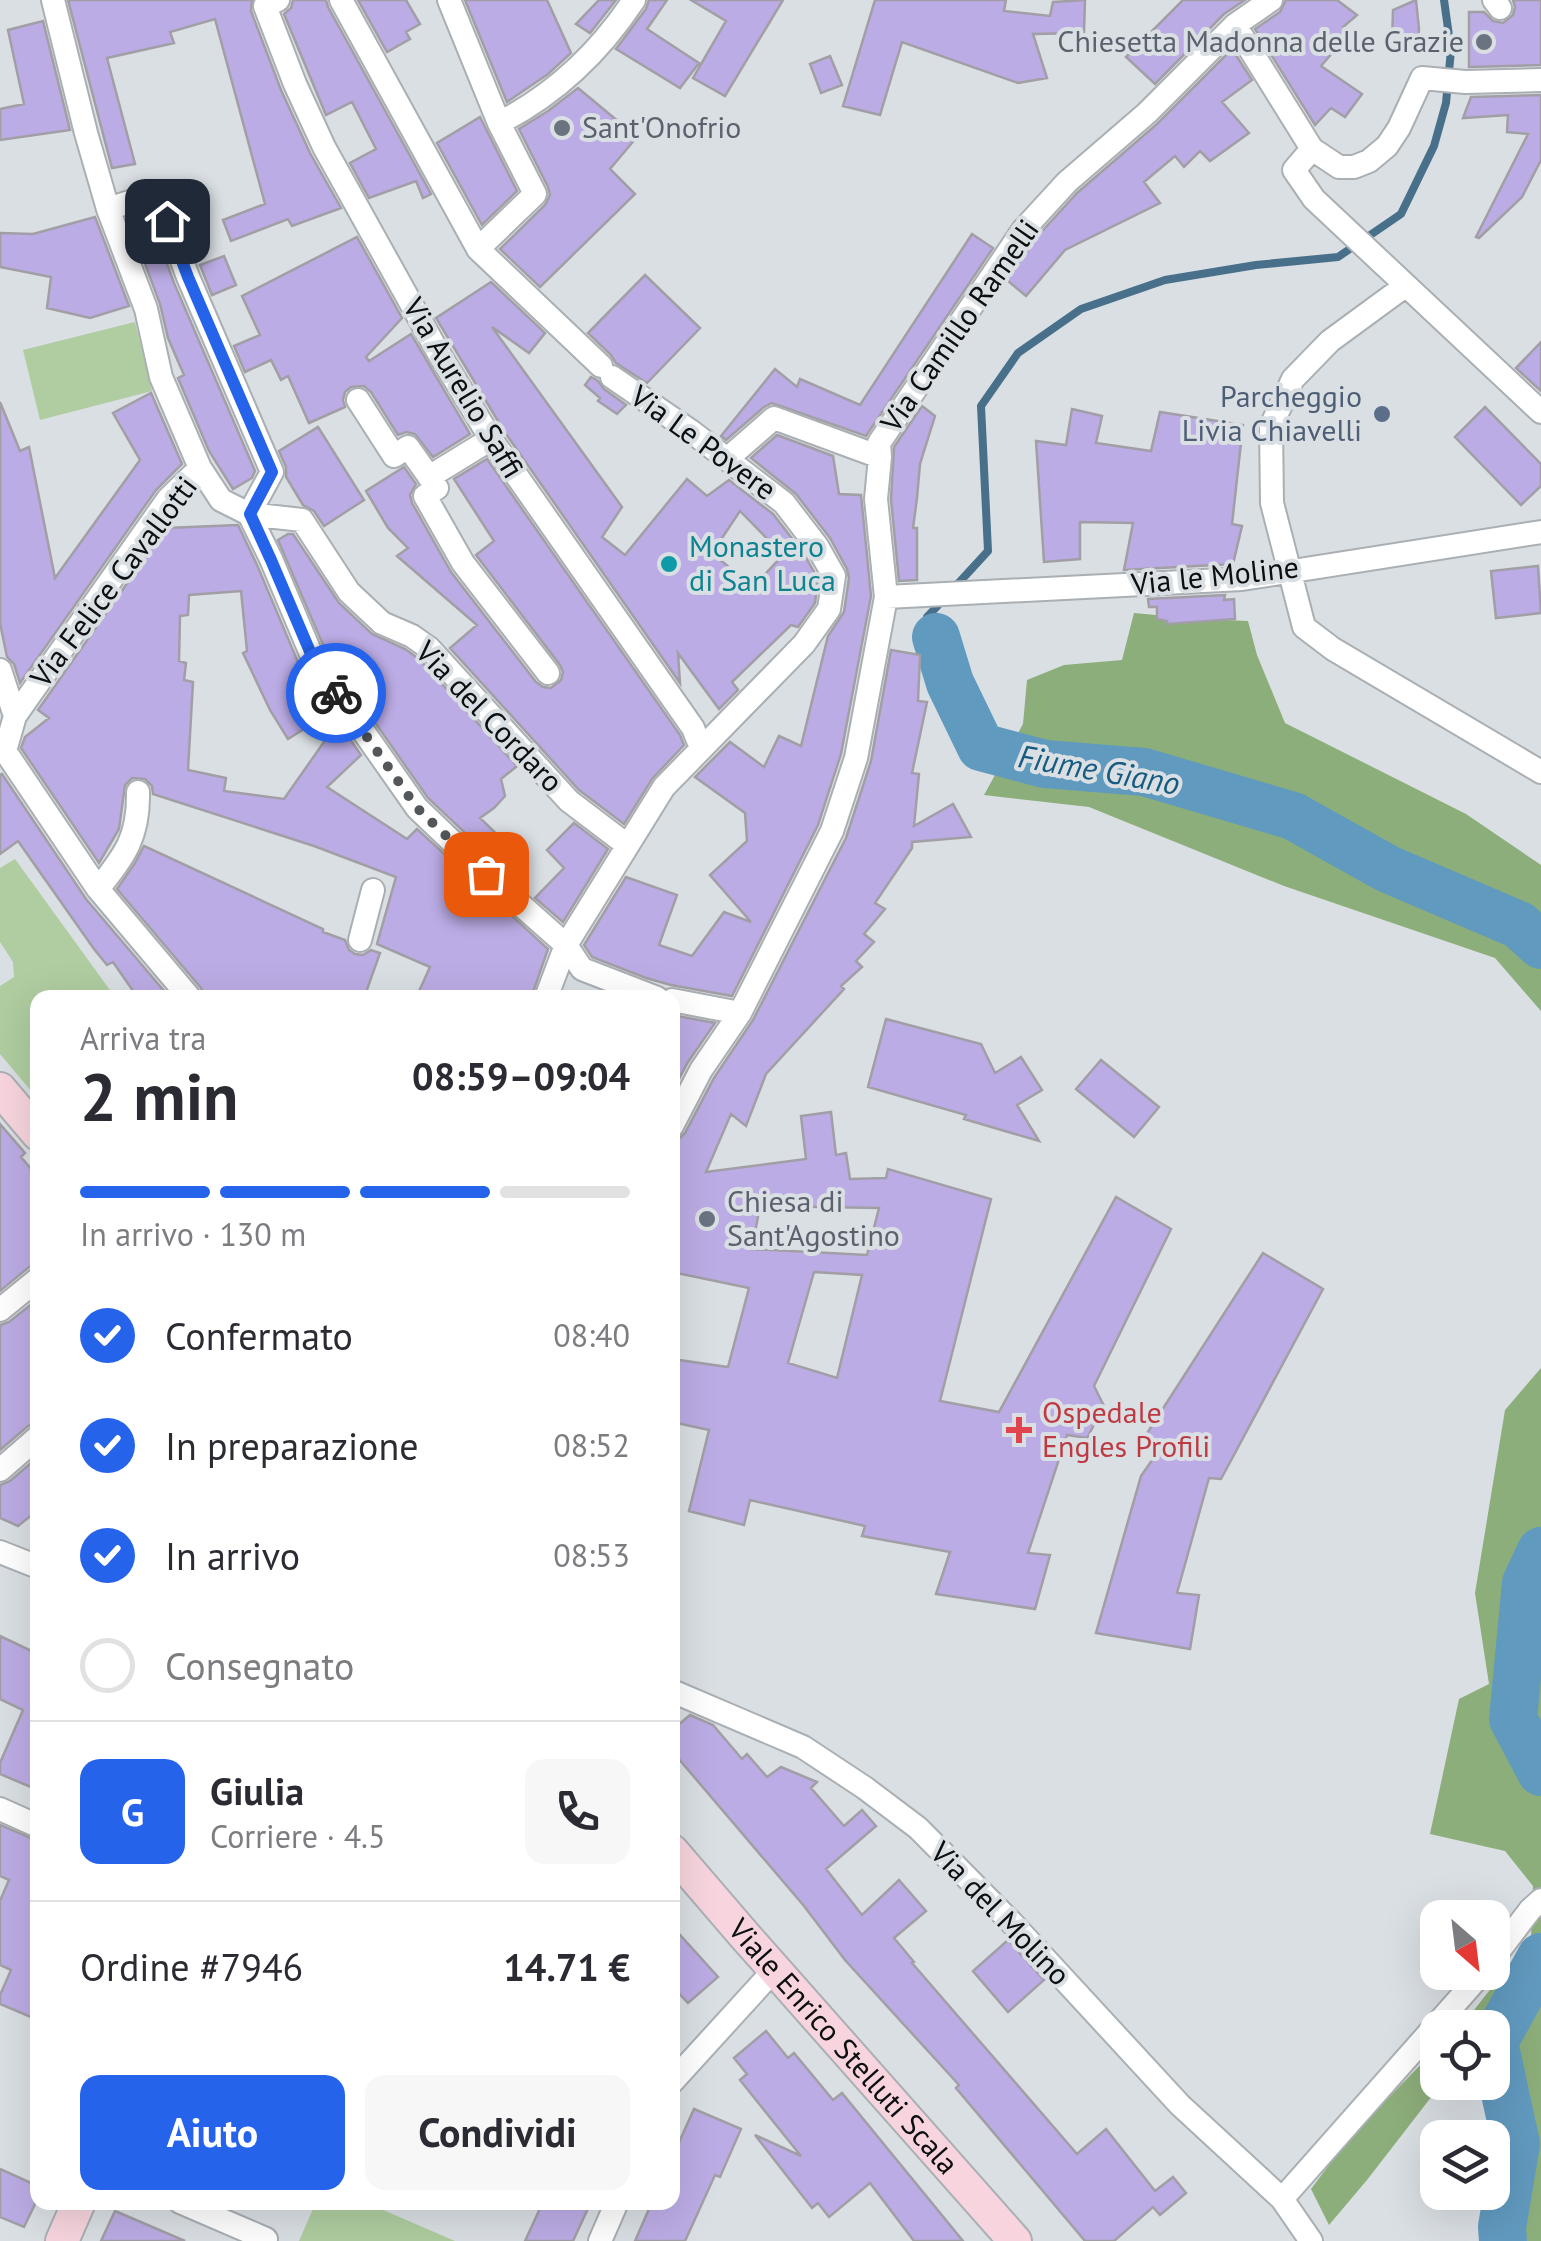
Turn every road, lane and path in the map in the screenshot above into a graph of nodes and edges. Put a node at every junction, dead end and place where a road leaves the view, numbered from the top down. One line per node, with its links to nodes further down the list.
1 (53, 0): 11 (street, Via Felice Cavallotti)
2 (341, 0): 12 (street, Via Le Povere)
3 (448, 0): 9 (street)
4 (634, 0): 9 (street)
5 (1272, 0): 7 (street, Via Camillo Ramelli)
6 (271, 3): 16 (street, Via Aurelio Saffi)
7 (1234, 25): 10 (street); 17 (street, Via Camillo Ramelli)
8 (1541, 80): 10 (street)
9 (499, 123): 12 (street)
10 (1312, 149): 13 (street)
11 (108, 209): 19 (street, Via Felice Cavallotti); 21 (street)
12 (478, 249): 18 (street, Via Le Povere)
13 (1405, 286): 15 (street); 23 (street)
14 (358, 400): 20 (street)
15 (1541, 412)
16 (491, 439): 20 (street); 28 (street, Via Aurelio Saffi)
17 (880, 458): 18 (street); 24 (street, Via Camillo Ramelli)
18 (727, 459): 28 (street, Via Le Povere)
19 (200, 468): 21 (street, Via Felice Cavallotti); 27 (street, Via Felice Cavallotti)
20 (429, 477): 26 (street)
21 (250, 514): 32 (street, Via del Cordaro); 36 (street)
22 (1541, 532): 23 (street, Via le Moline)
23 (1289, 570): 24 (street, Via le Moline); 30 (street)
24 (886, 598): 41 (street, Via Camillo Ramelli)
25 (0, 670): 27 (street)
26 (548, 673)
27 (14, 716): 29 (street, Via Felice Cavallotti)
28 (701, 748): 32 (street, Via Le Povere)
29 (2, 753): 33 (street)
30 (1541, 772)
31 (138, 792): 33 (street)
32 (627, 845): 36 (street, Via Le Povere)
33 (98, 889): 37 (street)
34 (373, 890): 35 (street)
35 (360, 940)
36 (566, 946): 38 (street, Via Le Povere); 39 (street)
37 (183, 990)
38 (549, 990)
39 (636, 990)
40 (680, 1001): 41 (street)
41 (740, 1012): 43 (street, Via Camillo Ramelli)
42 (0, 1090): 44 (street)
43 (680, 1111)
44 (30, 1125)
45 (30, 1286): 46 (street)
46 (0, 1310)
47 (30, 1444): 48 (street)
48 (0, 1470)
49 (0, 1552): 50 (street)
50 (30, 1563)
51 (680, 1695): 60 (street, Via del Molino)
52 (0, 1809): 53 (street)
53 (30, 1822)
54 (680, 1860): 57 (street, Viale Enrico Stelluti Scala)
55 (1535, 1905): 56 (street)
56 (1510, 1937)
57 (775, 1969): 59 (street); 67 (street, Viale Enrico Stelluti Scala)
58 (1468, 1990): 60 (street)
59 (680, 2073)
60 (1282, 2199): 68 (street, Via del Molino)
61 (75, 2210): 65 (street)
62 (199, 2210): 64 (street)
63 (614, 2210): 66 (street)
64 (266, 2238)
65 (62, 2241)
66 (600, 2241)
67 (1015, 2241)
68 (1312, 2241)

